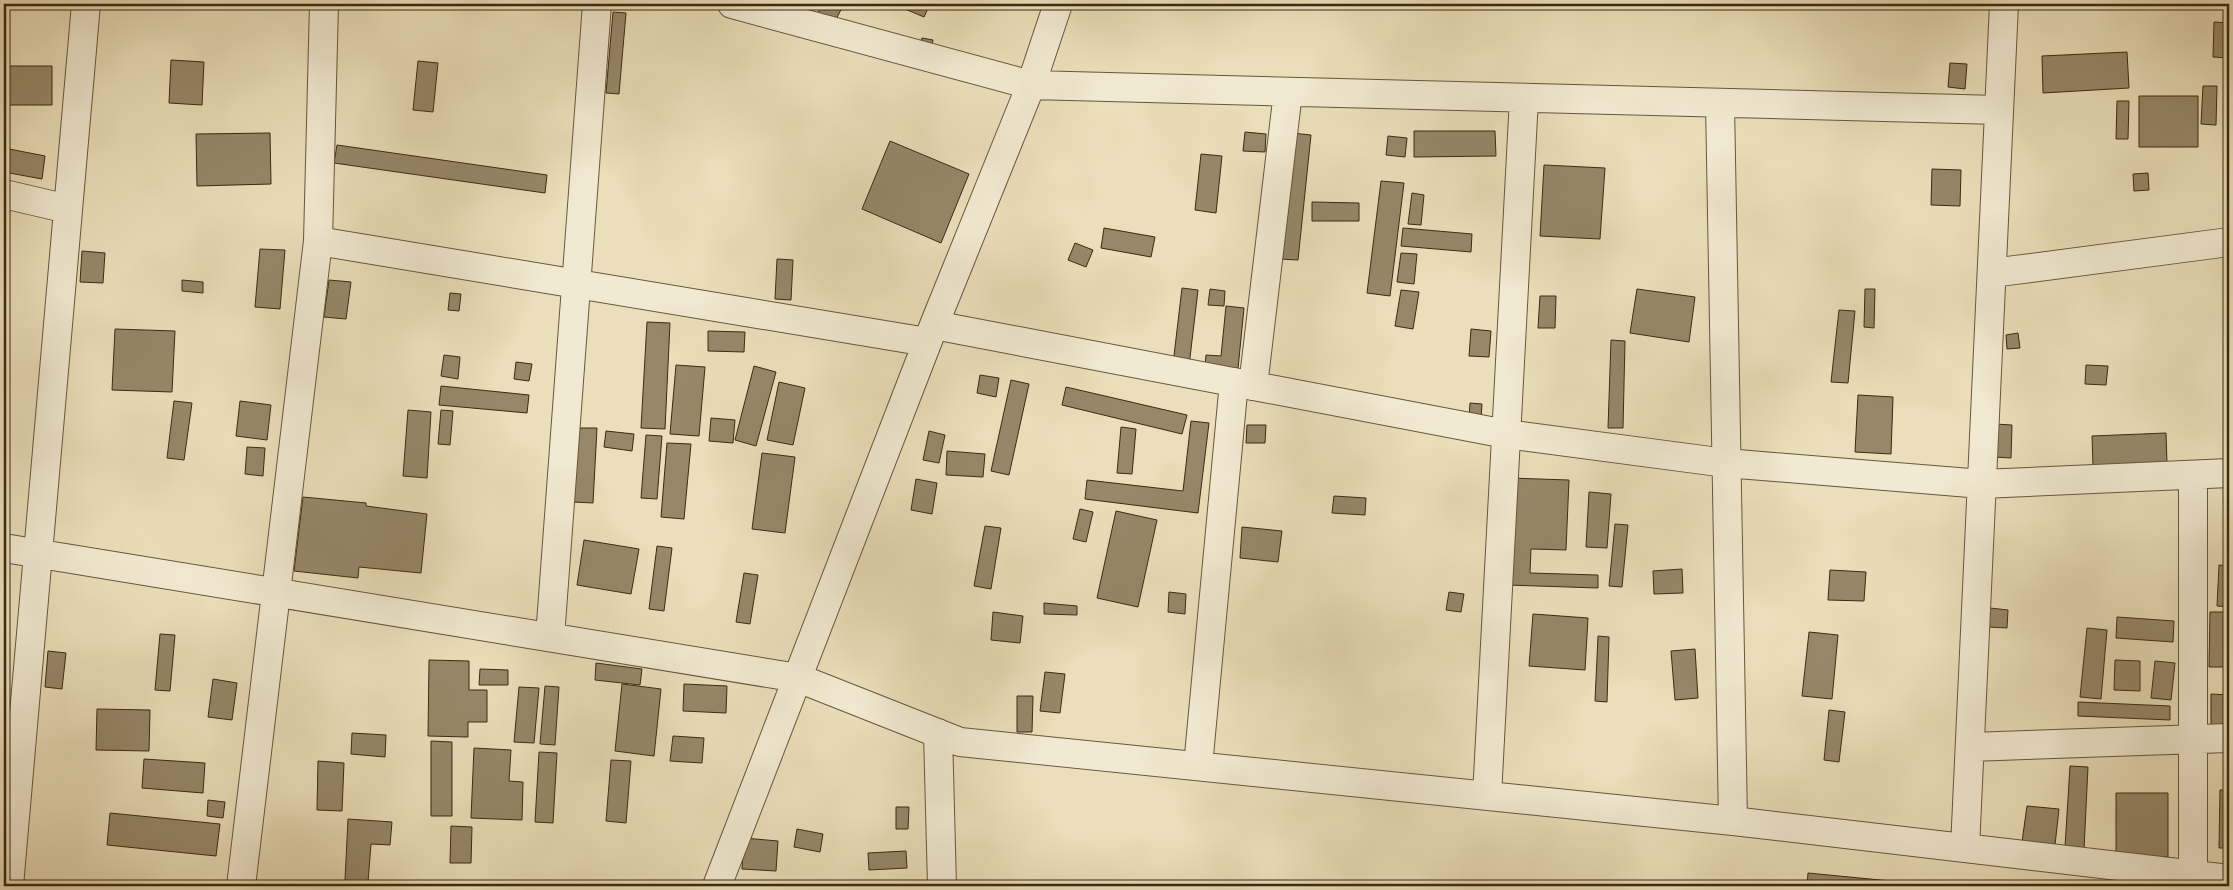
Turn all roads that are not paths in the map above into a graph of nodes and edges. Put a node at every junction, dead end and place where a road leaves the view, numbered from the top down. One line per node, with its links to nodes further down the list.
1 (86, 4): 14 (street)
2 (324, 4): 15 (street)
3 (597, 4): 18 (street)
4 (732, 4): 7 (street)
5 (1058, 4): 8 (street)
6 (2004, 4): 12 (street)
7 (797, 12): 8 (street)
8 (1030, 85): 9 (street); 19 (street)
9 (1288, 92): 10 (street); 20 (street)
10 (1524, 98): 11 (street); 21 (street)
11 (1720, 103): 12 (street); 22 (street)
12 (1999, 110): 17 (street)
13 (4, 194): 14 (street)
14 (68, 209): 27 (street)
15 (318, 241): 18 (street); 28 (street)
16 (2229, 242): 17 (street)
17 (1992, 273): 25 (street)
18 (576, 284): 19 (street); 29 (street)
19 (931, 334): 20 (street); 30 (street)
20 (1244, 384): 21 (street); 35 (street)
21 (1506, 434): 22 (street); 36 (street)
22 (1726, 463): 25 (street); 37 (street)
23 (2229, 473): 24 (street)
24 (2193, 475): 25 (street); 33 (street)
25 (1982, 484): 34 (street)
26 (4, 548): 27 (street)
27 (38, 553): 28 (street); 41 (street)
28 (276, 592): 29 (street); 42 (street)
29 (550, 637): 30 (street)
30 (798, 678): 31 (street); 43 (street)
31 (938, 733): 35 (street); 44 (street)
32 (2229, 738): 33 (street)
33 (2193, 740): 34 (street); 39 (street)
34 (1970, 748): 38 (street)
35 (1198, 766): 36 (street)
36 (1487, 796): 37 (street)
37 (1733, 821): 38 (street)
38 (1965, 848): 39 (street)
39 (2193, 874): 40 (street)
40 (2229, 880)
41 (9, 886)
42 (241, 886)
43 (717, 886)
44 (942, 886)

